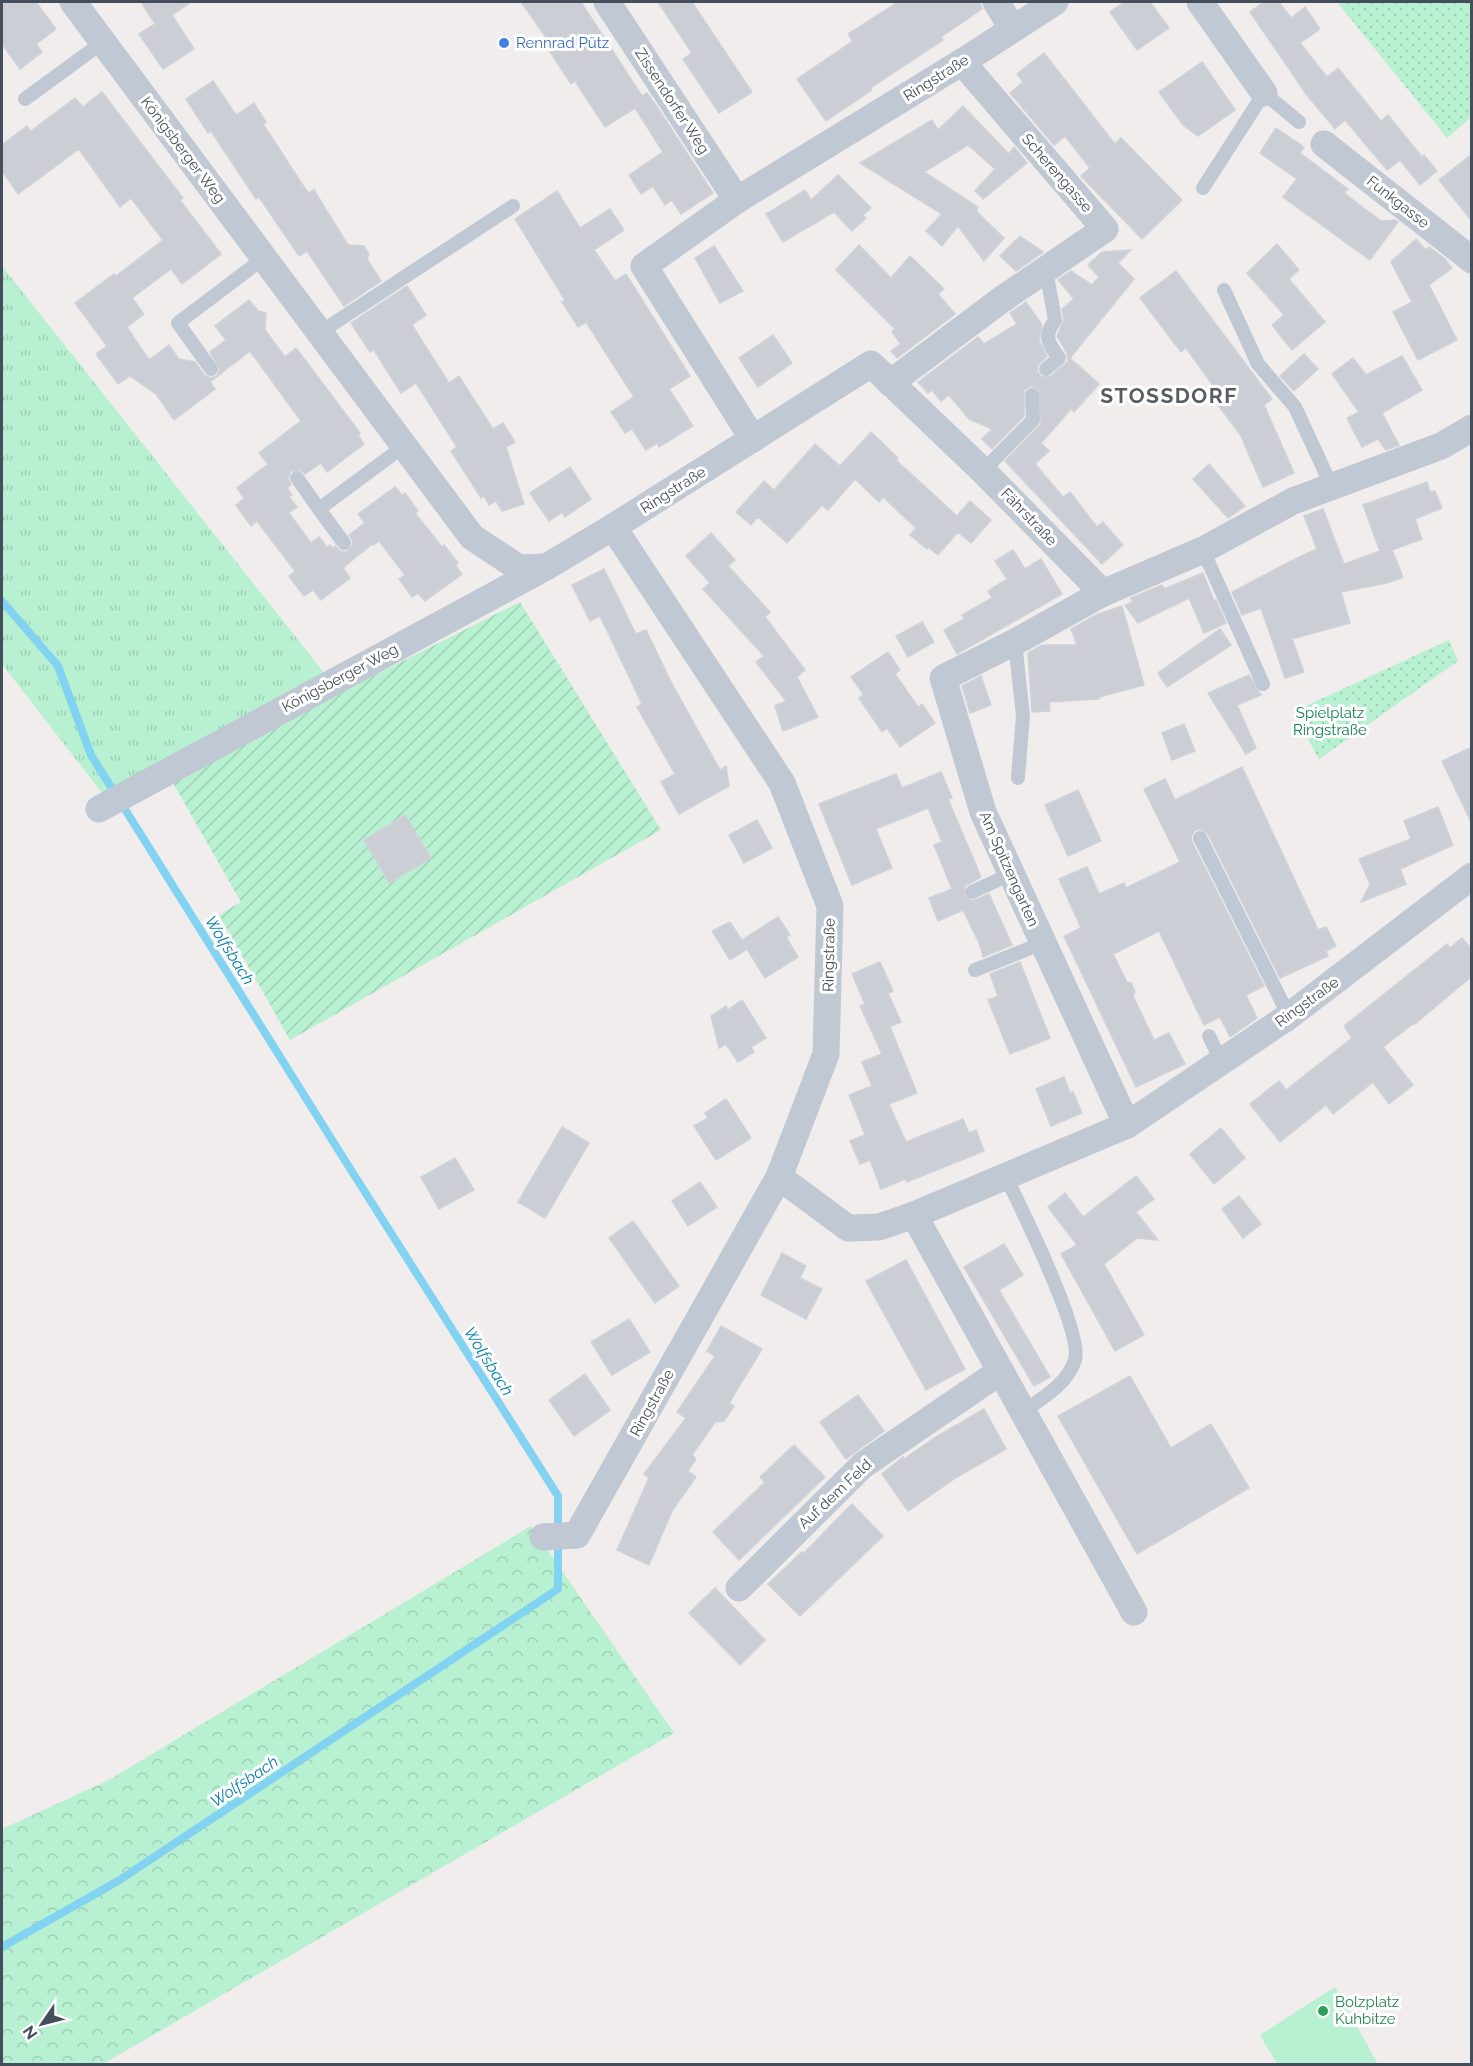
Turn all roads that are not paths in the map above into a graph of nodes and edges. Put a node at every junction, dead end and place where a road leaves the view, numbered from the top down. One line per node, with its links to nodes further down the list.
1 (73, 2): 7 (street, Königsberger Weg)
2 (607, 2): 14 (street, Zissendorfer Weg)
3 (996, 2): 6 (street)
4 (1055, 2): 6 (street, Ringstraße)
5 (1200, 2): 9 (street)
6 (1013, 29): 8 (street, Ringstraße)
7 (103, 42): 10 (lane); 16 (street, Königsberger Weg)
8 (962, 63): 14 (street, Ringstraße); 18 (street, Scherengasse)
9 (1264, 93): 11 (lane); 13 (lane)
10 (25, 99)
11 (1299, 122)
12 (1324, 144): 17 (street, Funkgasse)
13 (1203, 188)
14 (737, 200): 26 (street, Ringstraße)
15 (513, 206): 20 (lane)
16 (264, 258): 20 (street, Königsberger Weg); 21 (lane)
17 (1472, 260)
18 (1046, 270): 22 (lane); 23 (street, Scherengasse)
19 (1224, 290): 30 (lane)
20 (320, 333): 27 (street, Königsberger Weg)
21 (211, 369)
22 (1046, 369)
23 (890, 383): 26 (street, Fährstraße); 28 (street, Fährstraße)
24 (1032, 395): 28 (lane)
25 (1472, 428): 30 (street)
26 (753, 439): 32 (street, Ringstraße)
27 (404, 446): 31 (lane); 35 (street, Königsberger Weg)
28 (983, 471): 36 (street, Fährstraße)
29 (297, 477): 31 (lane)
30 (1332, 487): 34 (street)
31 (319, 509): 33 (lane)
32 (613, 527): 35 (street, Königsberger Weg); 52 (street, Ringstraße)
33 (344, 543)
34 (1203, 550): 36 (street); 38 (lane)
35 (546, 567): 40 (street, Königsberger Weg)
36 (1103, 593): 37 (street, Am Spitzengarten)
37 (1015, 642): 39 (lane); 42 (street, Am Spitzengarten)
38 (1263, 684)
39 (1018, 778)
40 (99, 809)
41 (1200, 838): 47 (lane)
42 (1011, 874): 44 (lane); 45 (street, Am Spitzengarten)
43 (1472, 876): 47 (street, Ringstraße)
44 (972, 892)
45 (1043, 943): 46 (lane); 50 (street, Am Spitzengarten)
46 (975, 970)
47 (1289, 1016): 49 (street, Ringstraße)
48 (1209, 1036): 49 (lane)
49 (1222, 1063): 50 (street, Ringstraße)
50 (1127, 1125): 51 (street, Ringstraße)
51 (1005, 1175): 53 (street, Ringstraße); 55 (lane)
52 (779, 1177): 53 (street, Ringstraße); 56 (street, Ringstraße)
53 (914, 1215): 54 (street)
54 (1001, 1371): 55 (street); 57 (street, Auf dem Feld)
55 (1024, 1411): 58 (street)
56 (543, 1537)
57 (738, 1588)
58 (1134, 1612)

